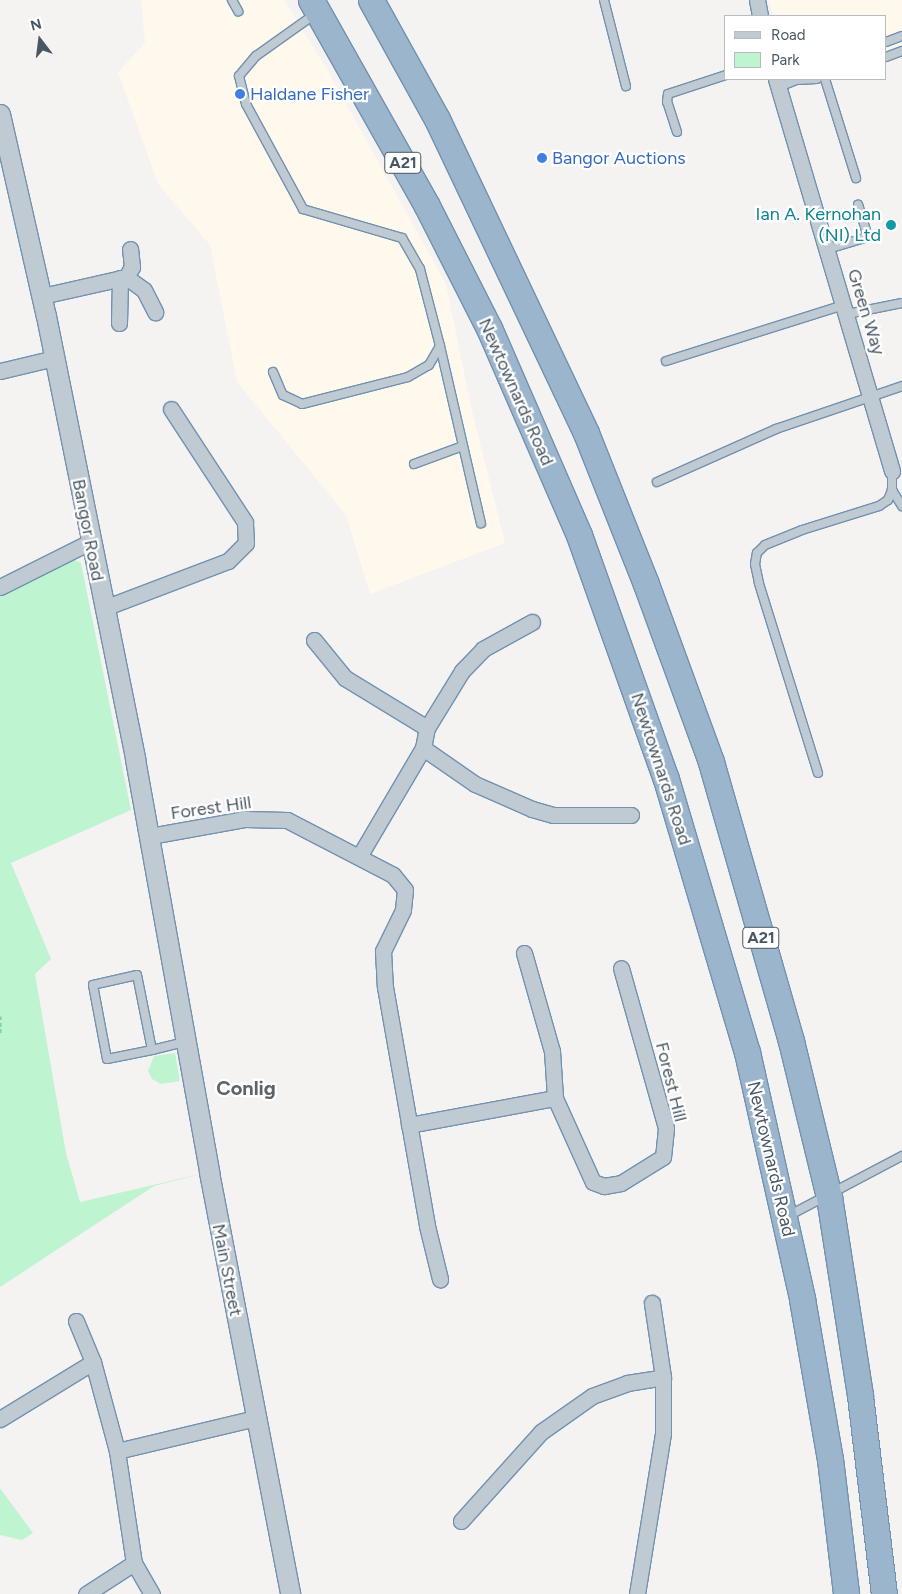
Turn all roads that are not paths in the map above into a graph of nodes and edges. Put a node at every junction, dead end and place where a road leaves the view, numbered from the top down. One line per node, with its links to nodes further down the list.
1 (232, 0): 6 (lane)
2 (371, 0): 63 (highway, A21)
3 (604, 0): 16 (lane)
4 (757, 0): 7 (street)
5 (320, 4): 29 (lane); 64 (highway, Newtownards Road / A21)
6 (238, 11)
7 (760, 15)
8 (902, 36): 9 (lane)
9 (887, 42)
10 (902, 51): 11 (lane)
11 (887, 57)
12 (724, 76): 18 (lane)
13 (792, 80): 15 (lane)
14 (825, 80): 19 (lane)
15 (778, 83): 22 (street, Green Way)
16 (626, 86)
17 (0, 114): 24 (street, Bangor Road)
18 (677, 132)
19 (856, 178)
20 (858, 205): 22 (lane)
21 (130, 249): 23 (street)
22 (828, 249): 26 (street, Green Way)
23 (123, 277): 24 (street); 27 (street); 28 (street)
24 (42, 296): 30 (street, Bangor Road)
25 (902, 304): 26 (lane)
26 (846, 310): 31 (lane); 35 (street, Green Way)
27 (155, 312)
28 (118, 323)
29 (440, 346): 33 (lane); 37 (lane)
30 (54, 358): 32 (street); 44 (street, Bangor Road)
31 (666, 361)
32 (0, 371)
33 (273, 372)
34 (902, 386): 35 (lane)
35 (871, 395): 39 (street, Green Way); 40 (lane)
36 (171, 409): 46 (street)
37 (463, 446): 38 (lane); 43 (lane)
38 (414, 464)
39 (892, 471): 41 (lane)
40 (657, 482)
41 (892, 490): 42 (lane); 51 (lane)
42 (902, 506)
43 (481, 523)
44 (90, 542): 45 (street); 46 (street, Bangor Road)
45 (0, 587)
46 (104, 608): 53 (street, Bangor Road)
47 (532, 622): 49 (street)
48 (314, 640): 49 (street)
49 (427, 728): 50 (street)
50 (422, 748): 52 (street); 54 (street)
51 (818, 773)
52 (631, 815)
53 (150, 836): 54 (street, Forest Hill); 55 (street, Bangor Road)
54 (360, 855): 61 (street, Forest Hill)
55 (170, 946): 58 (street, Main Street)
56 (524, 953): 60 (street, Forest Hill)
57 (621, 968): 60 (street, Forest Hill)
58 (186, 1042): 59 (lane); 70 (street, Main Street)
59 (152, 1050): 59 (lane)
60 (555, 1098): 61 (street)
61 (409, 1124): 65 (street, Forest Hill)
62 (902, 1156): 63 (lane)
63 (829, 1197): 64 (lane); 80 (highway, A21)
64 (784, 1218): 79 (highway, Newtownards Road / A21)
65 (440, 1279)
66 (652, 1303): 69 (street)
67 (76, 1321): 68 (street)
68 (93, 1362): 71 (street); 72 (street)
69 (663, 1377): 73 (street); 78 (street)
70 (255, 1418): 72 (street); 77 (street, Main Street)
71 (0, 1419)
72 (118, 1451): 74 (street)
73 (461, 1521)
74 (134, 1563): 75 (street); 76 (street)
75 (86, 1594)
76 (152, 1594)
77 (290, 1594)
78 (637, 1594)
79 (846, 1594)
80 (884, 1594)

